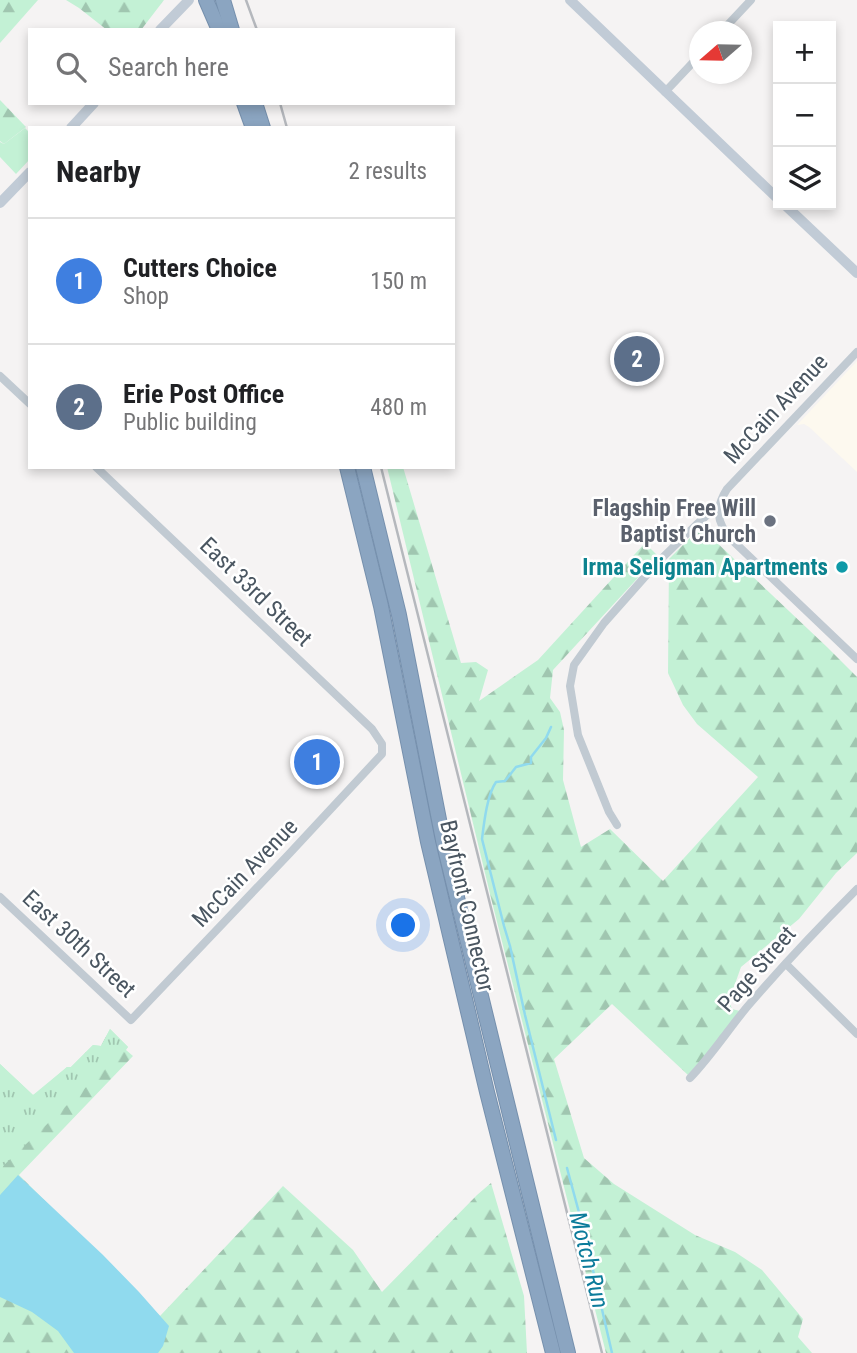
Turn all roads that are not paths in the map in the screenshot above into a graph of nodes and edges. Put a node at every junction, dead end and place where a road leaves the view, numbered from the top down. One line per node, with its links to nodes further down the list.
1 (189, 0): 7 (main road)
2 (204, 0): 8 (highway); 9 (highway)
3 (223, 0): 10 (highway)
4 (570, 0): 12 (main road)
5 (751, 0): 6 (street)
6 (731, 21)
7 (162, 28)
8 (211, 28)
9 (218, 28)
10 (231, 28)
11 (689, 66): 12 (street)
12 (665, 92): 22 (main road)
13 (92, 105): 17 (main road)
14 (236, 105): 18 (highway)
15 (245, 105): 19 (highway)
16 (256, 105): 20 (highway)
17 (73, 126)
18 (242, 126)
19 (252, 126)
20 (262, 126)
21 (28, 174): 23 (main road)
22 (773, 194)
23 (0, 203)
24 (790, 210): 25 (main road)
25 (857, 273)
26 (857, 352): 32 (street, McCain Avenue)
27 (0, 376): 28 (street)
28 (28, 402)
29 (98, 469): 34 (street, East 33rd Street)
30 (348, 469): 42 (highway, Bayfront Connector)
31 (363, 469): 43 (highway, Bayfront Connector)
32 (719, 509): 33 (street); 35 (street, McCain Avenue)
33 (857, 659)
34 (383, 749): 39 (street, McCain Avenue)
35 (617, 825)
36 (857, 889): 38 (street, Page Street)
37 (0, 897): 39 (street, East 30th Street)
38 (786, 964): 40 (street); 41 (street, Page Street)
39 (131, 1020)
40 (857, 1034)
41 (690, 1078)
42 (553, 1353)
43 (568, 1353)

